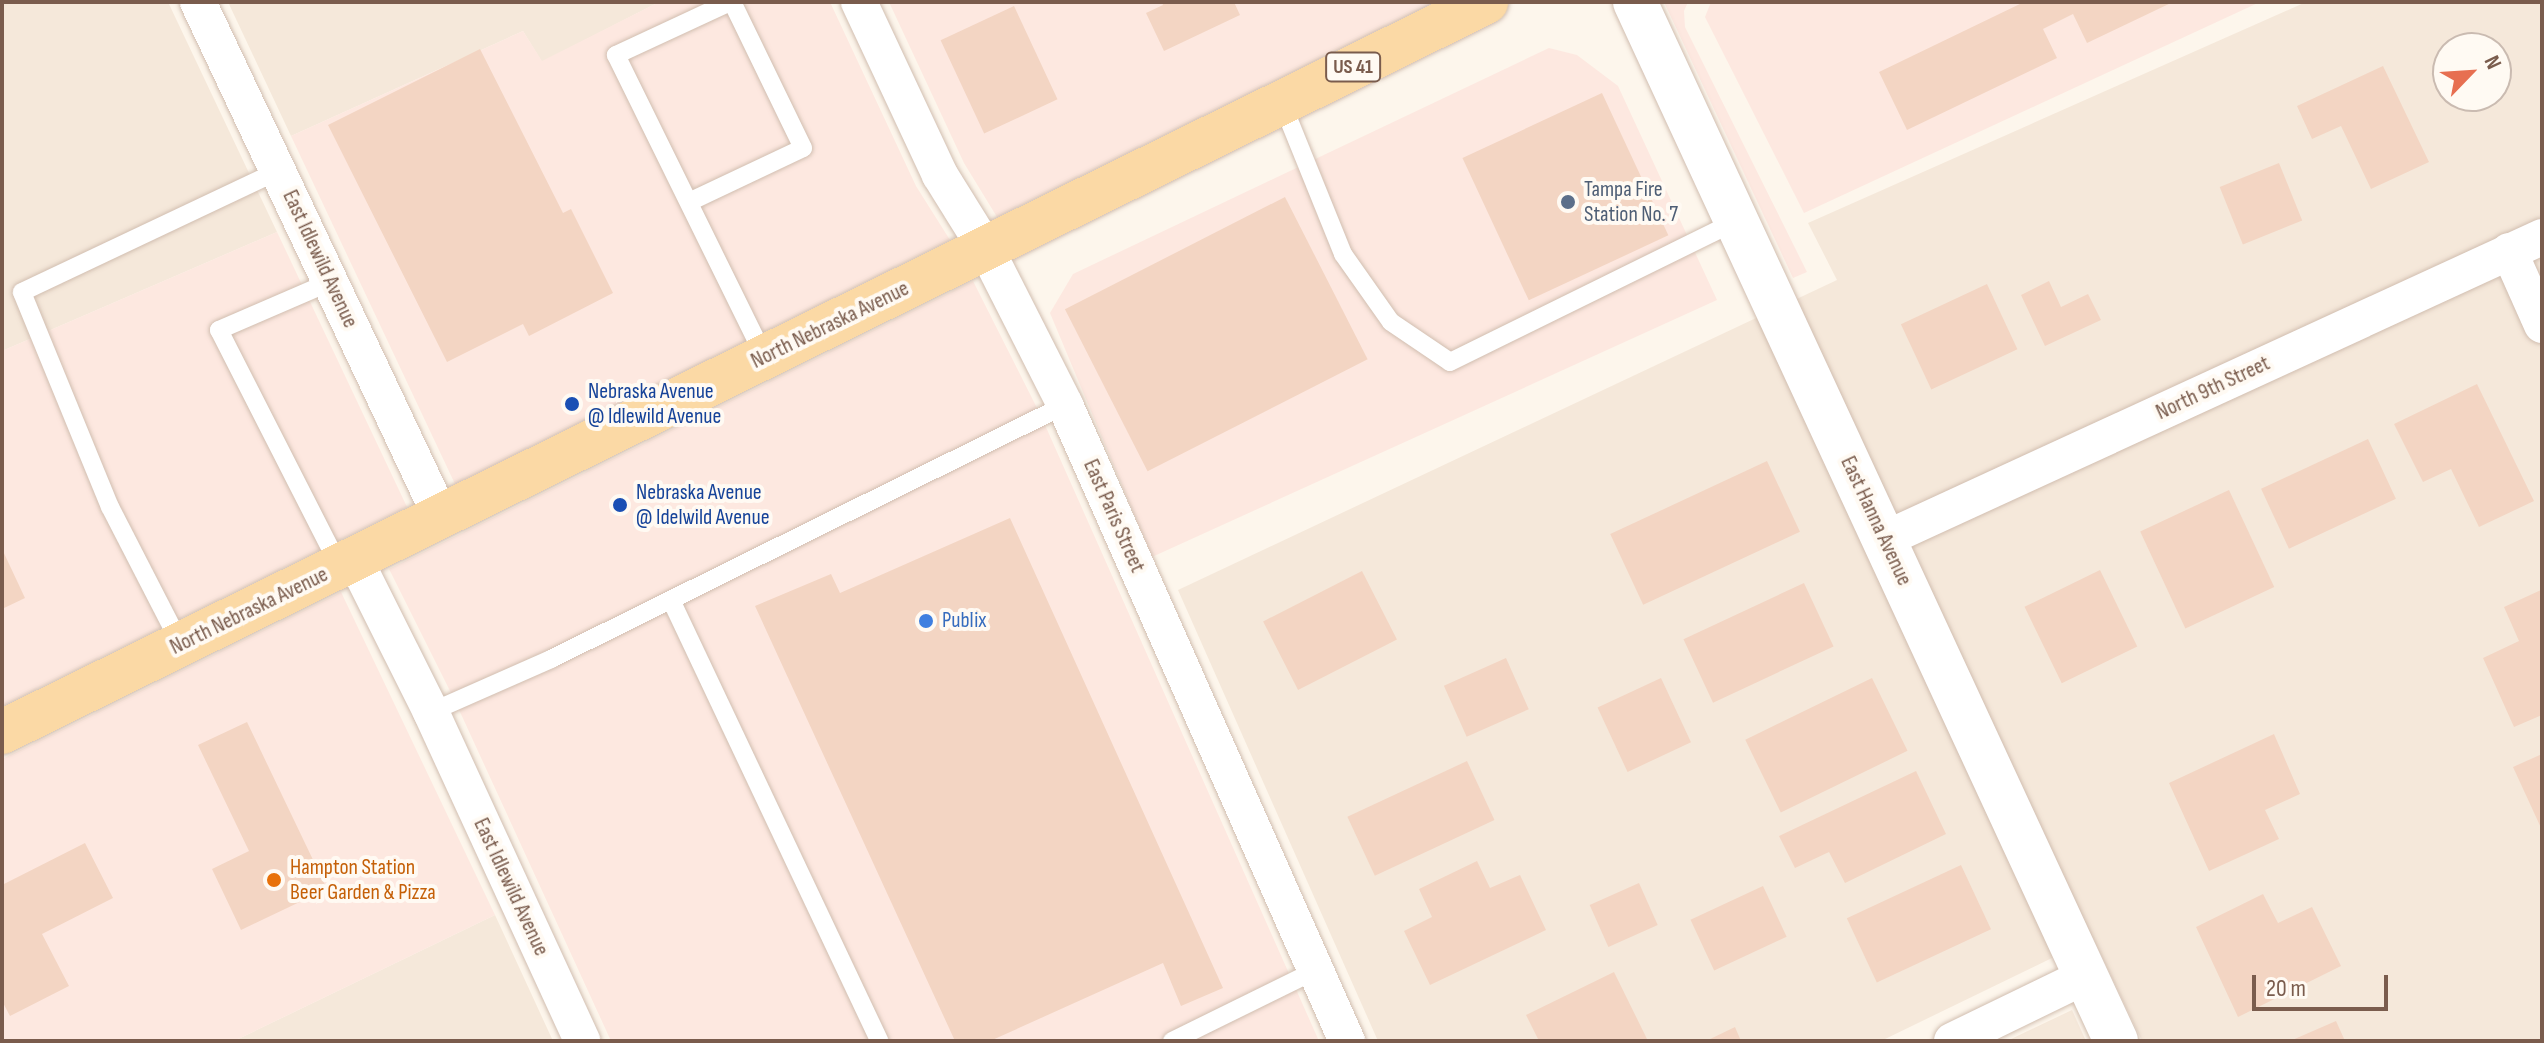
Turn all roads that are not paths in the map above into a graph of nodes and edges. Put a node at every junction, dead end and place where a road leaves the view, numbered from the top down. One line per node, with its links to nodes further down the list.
1 (198, 2): 7 (street, East Idlewild Avenue)
2 (731, 2): 8 (lane); 8 (lane)
3 (859, 2): 11 (street, East Paris Street)
4 (1486, 2): 6 (main road, North Nebraska Avenue / US 41)
5 (1635, 2): 9 (street, East Hanna Avenue)
6 (1282, 103): 9 (lane); 11 (main road, North Nebraska Avenue / US 41)
7 (278, 171): 13 (street, East Idlewild Avenue); 21 (lane)
8 (689, 202): 15 (lane)
9 (1736, 221): 18 (street, East Hanna Avenue)
10 (2542, 237): 12 (street, North 9th Street)
11 (986, 249): 15 (main road, North Nebraska Avenue / US 41); 16 (street, East Paris Street)
12 (2509, 251): 14 (street); 18 (street, North 9th Street)
13 (330, 282): 17 (street, East Idlewild Avenue); 19 (lane)
14 (2542, 325)
15 (765, 358): 17 (main road, North Nebraska Avenue / US 41)
16 (1065, 405): 20 (lane); 24 (street, East Paris Street)
17 (441, 517): 19 (main road, North Nebraska Avenue / US 41)
18 (1885, 539): 25 (street, East Hanna Avenue)
19 (347, 564): 21 (main road, North Nebraska Avenue / US 41); 22 (street, East Idlewild Avenue)
20 (671, 600): 22 (lane); 27 (lane)
21 (181, 645): 23 (main road, North Nebraska Avenue / US 41)
22 (431, 712): 26 (street, East Idlewild Avenue)
23 (2, 732)
24 (1314, 971): 28 (lane); 29 (street, East Paris Street)
25 (2086, 976): 30 (street); 31 (street, East Hanna Avenue)
26 (582, 1041)
27 (879, 1041)
28 (1172, 1041)
29 (1347, 1041)
30 (1952, 1041)
31 (2116, 1041)

